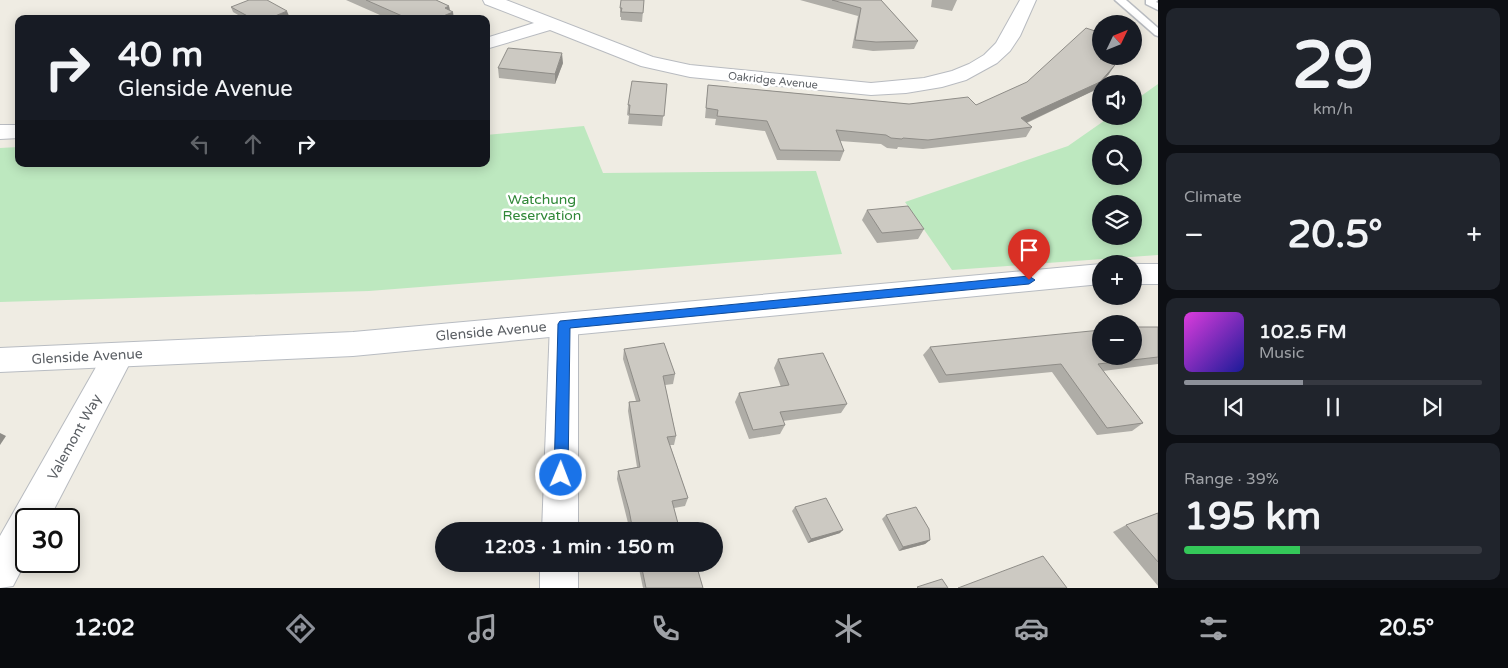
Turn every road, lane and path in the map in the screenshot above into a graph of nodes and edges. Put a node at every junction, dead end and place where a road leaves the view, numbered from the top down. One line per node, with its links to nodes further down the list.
1 (491, 0): 6 (street, Oakridge Avenue)
2 (1028, 0): 6 (street, Oakridge Avenue)
3 (1120, 0): 7 (lane)
4 (1153, 0): 5 (lane)
5 (1158, 7)
6 (550, 24): 8 (street)
7 (1158, 33)
8 (490, 43)
9 (15, 131): 10 (street)
10 (0, 132)
11 (1142, 274): 12 (street)
12 (1158, 274)
13 (1092, 275): 14 (street, Glenside Avenue)
14 (564, 324): 15 (street, Glenside Avenue); 18 (street)
15 (119, 355): 16 (street, Glenside Avenue); 17 (street, Valemont Way)
16 (0, 360)
17 (36, 508)
18 (560, 522)
19 (15, 545): 21 (street)
20 (559, 572): 22 (street)
21 (0, 573)
22 (559, 588)

